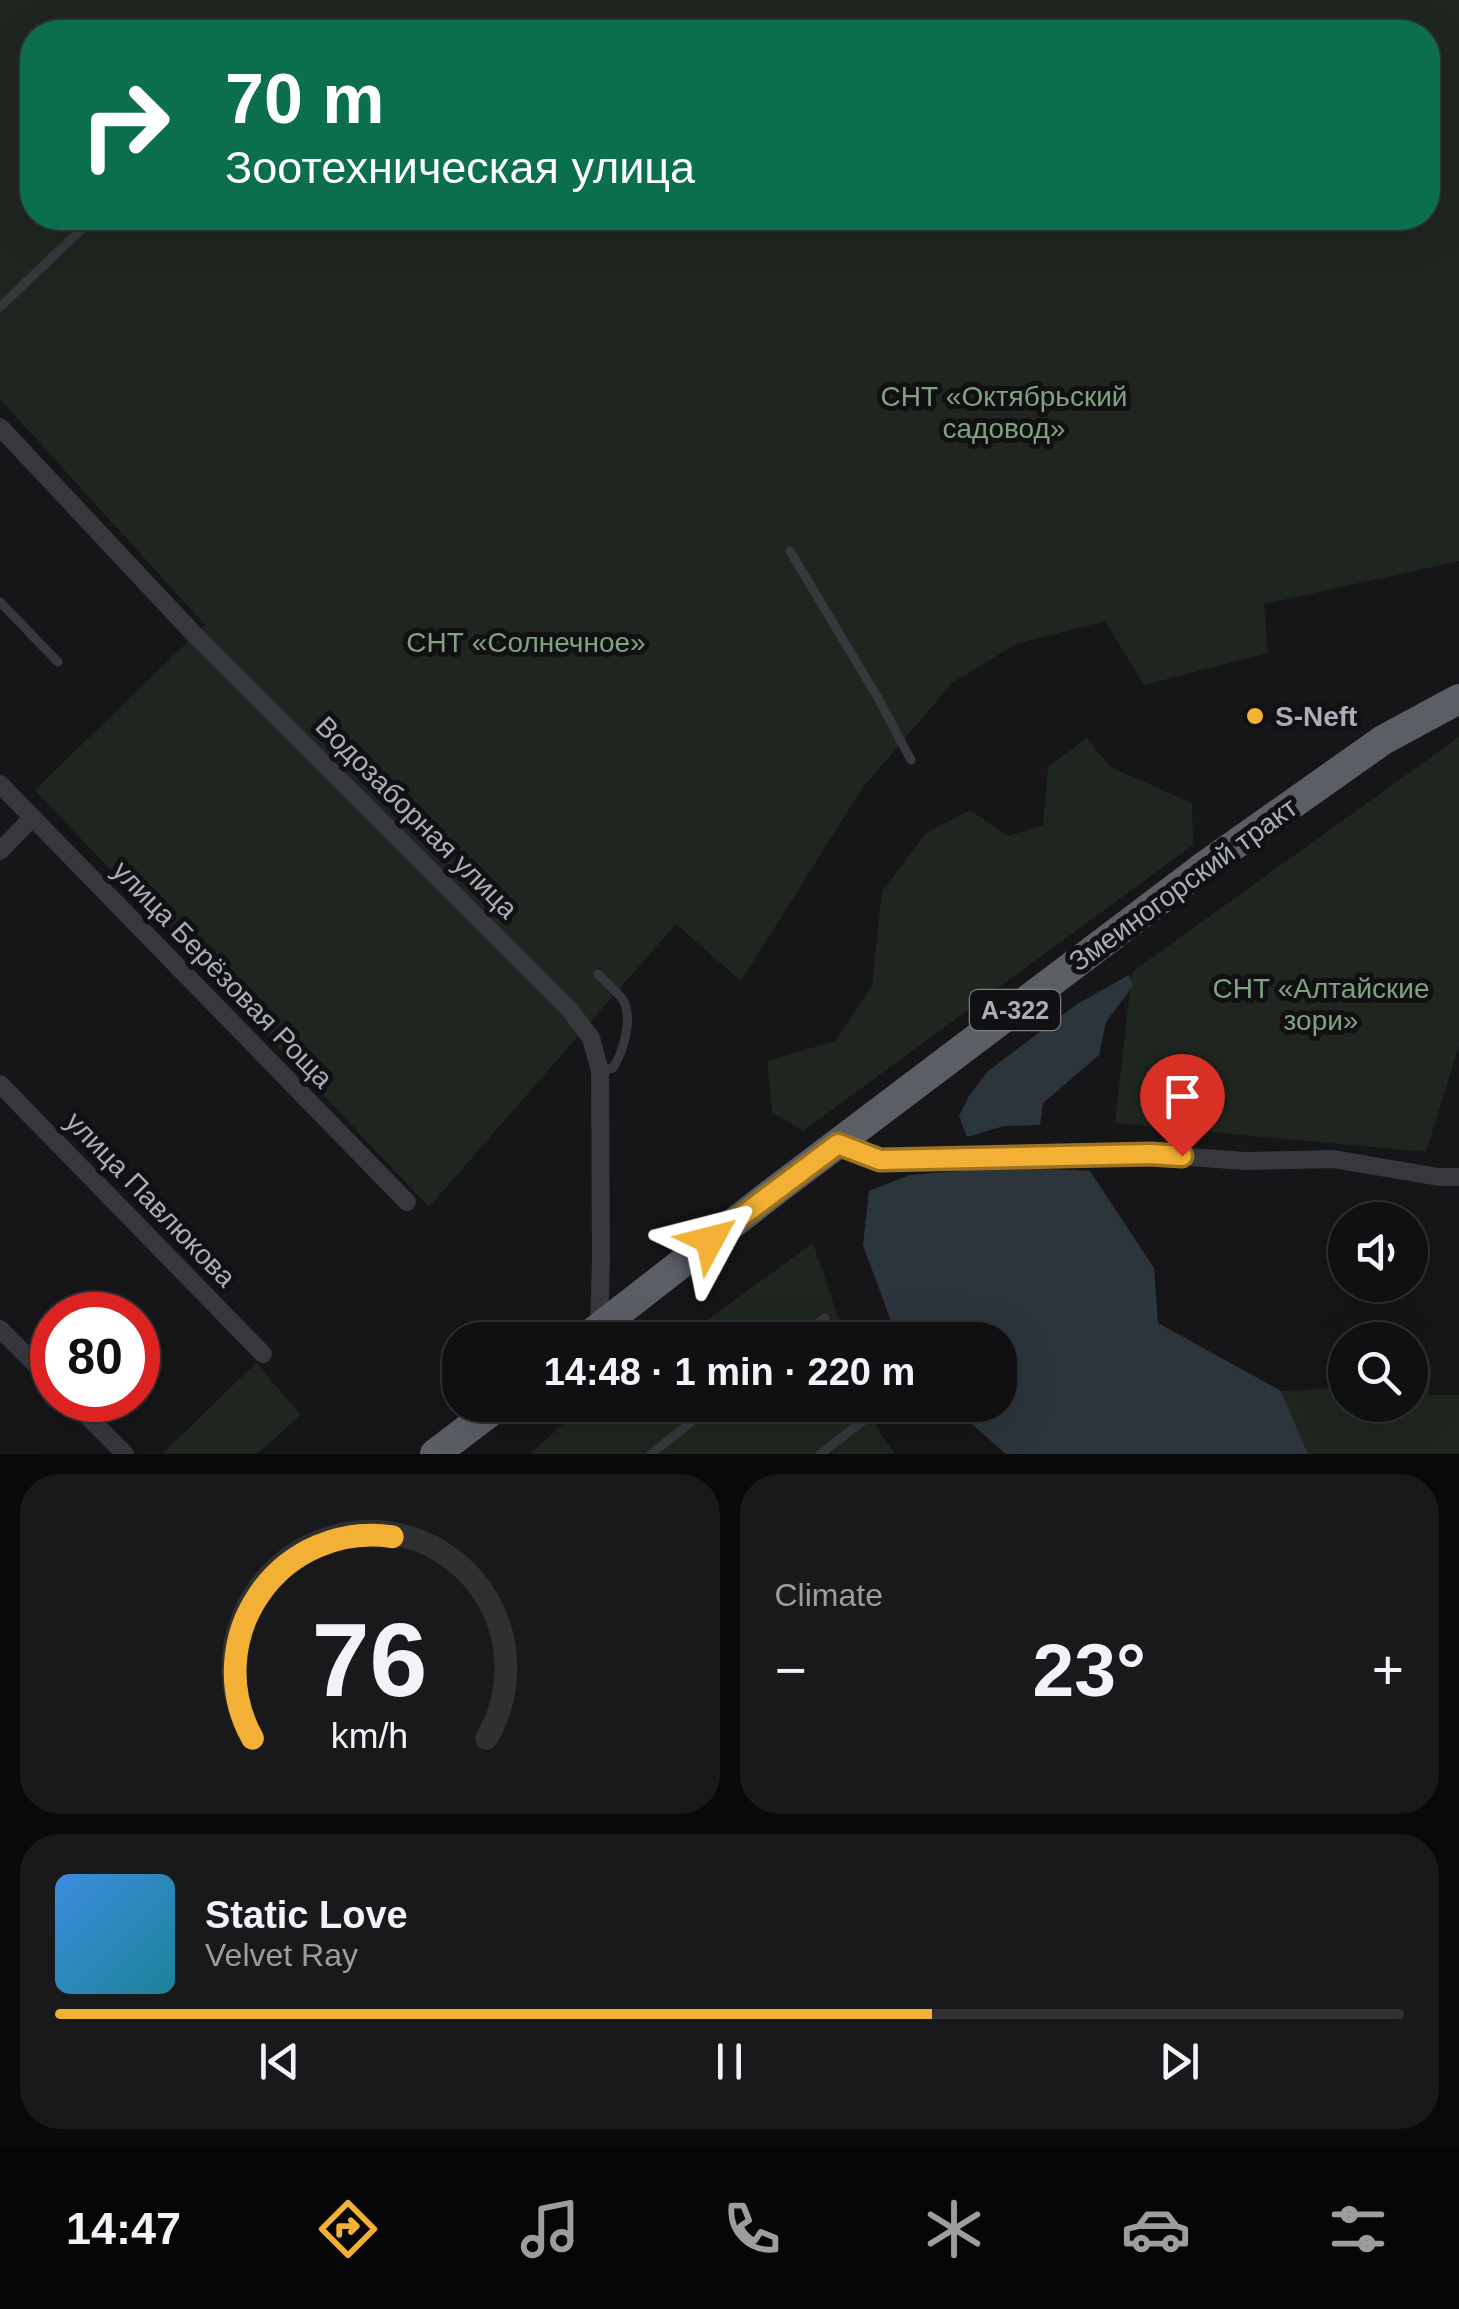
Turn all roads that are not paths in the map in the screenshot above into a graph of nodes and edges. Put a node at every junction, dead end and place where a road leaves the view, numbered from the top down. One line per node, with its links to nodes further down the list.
1 (81, 230): 2 (lane)
2 (0, 308)
3 (0, 427): 13 (street, Водозаборная улица)
4 (790, 551): 8 (lane)
5 (0, 602): 6 (lane)
6 (58, 662)
7 (1459, 699): 15 (highway, Змеиногорский тракт / А-322)
8 (911, 760)
9 (0, 784): 10 (street, улица Берёзовая Роща)
10 (32, 818): 11 (street); 17 (street, улица Берёзовая Роща)
11 (0, 851)
12 (598, 974): 13 (lane)
13 (600, 1071): 19 (street, Водозаборная улица)
14 (0, 1084): 23 (street, улица Павлюкова)
15 (838, 1144): 16 (street); 20 (highway, Змеиногорский тракт / А-322)
16 (1459, 1177)
17 (408, 1202)
18 (825, 1318): 21 (lane)
19 (593, 1322)
20 (607, 1322)
21 (820, 1322)
22 (0, 1329): 24 (street)
23 (263, 1354)
24 (30, 1359)
25 (93, 1422): 29 (street)
26 (477, 1422): 30 (highway)
27 (691, 1422): 31 (lane)
28 (862, 1422): 32 (lane)
29 (125, 1454)
30 (435, 1454)
31 (650, 1454)
32 (820, 1454)

